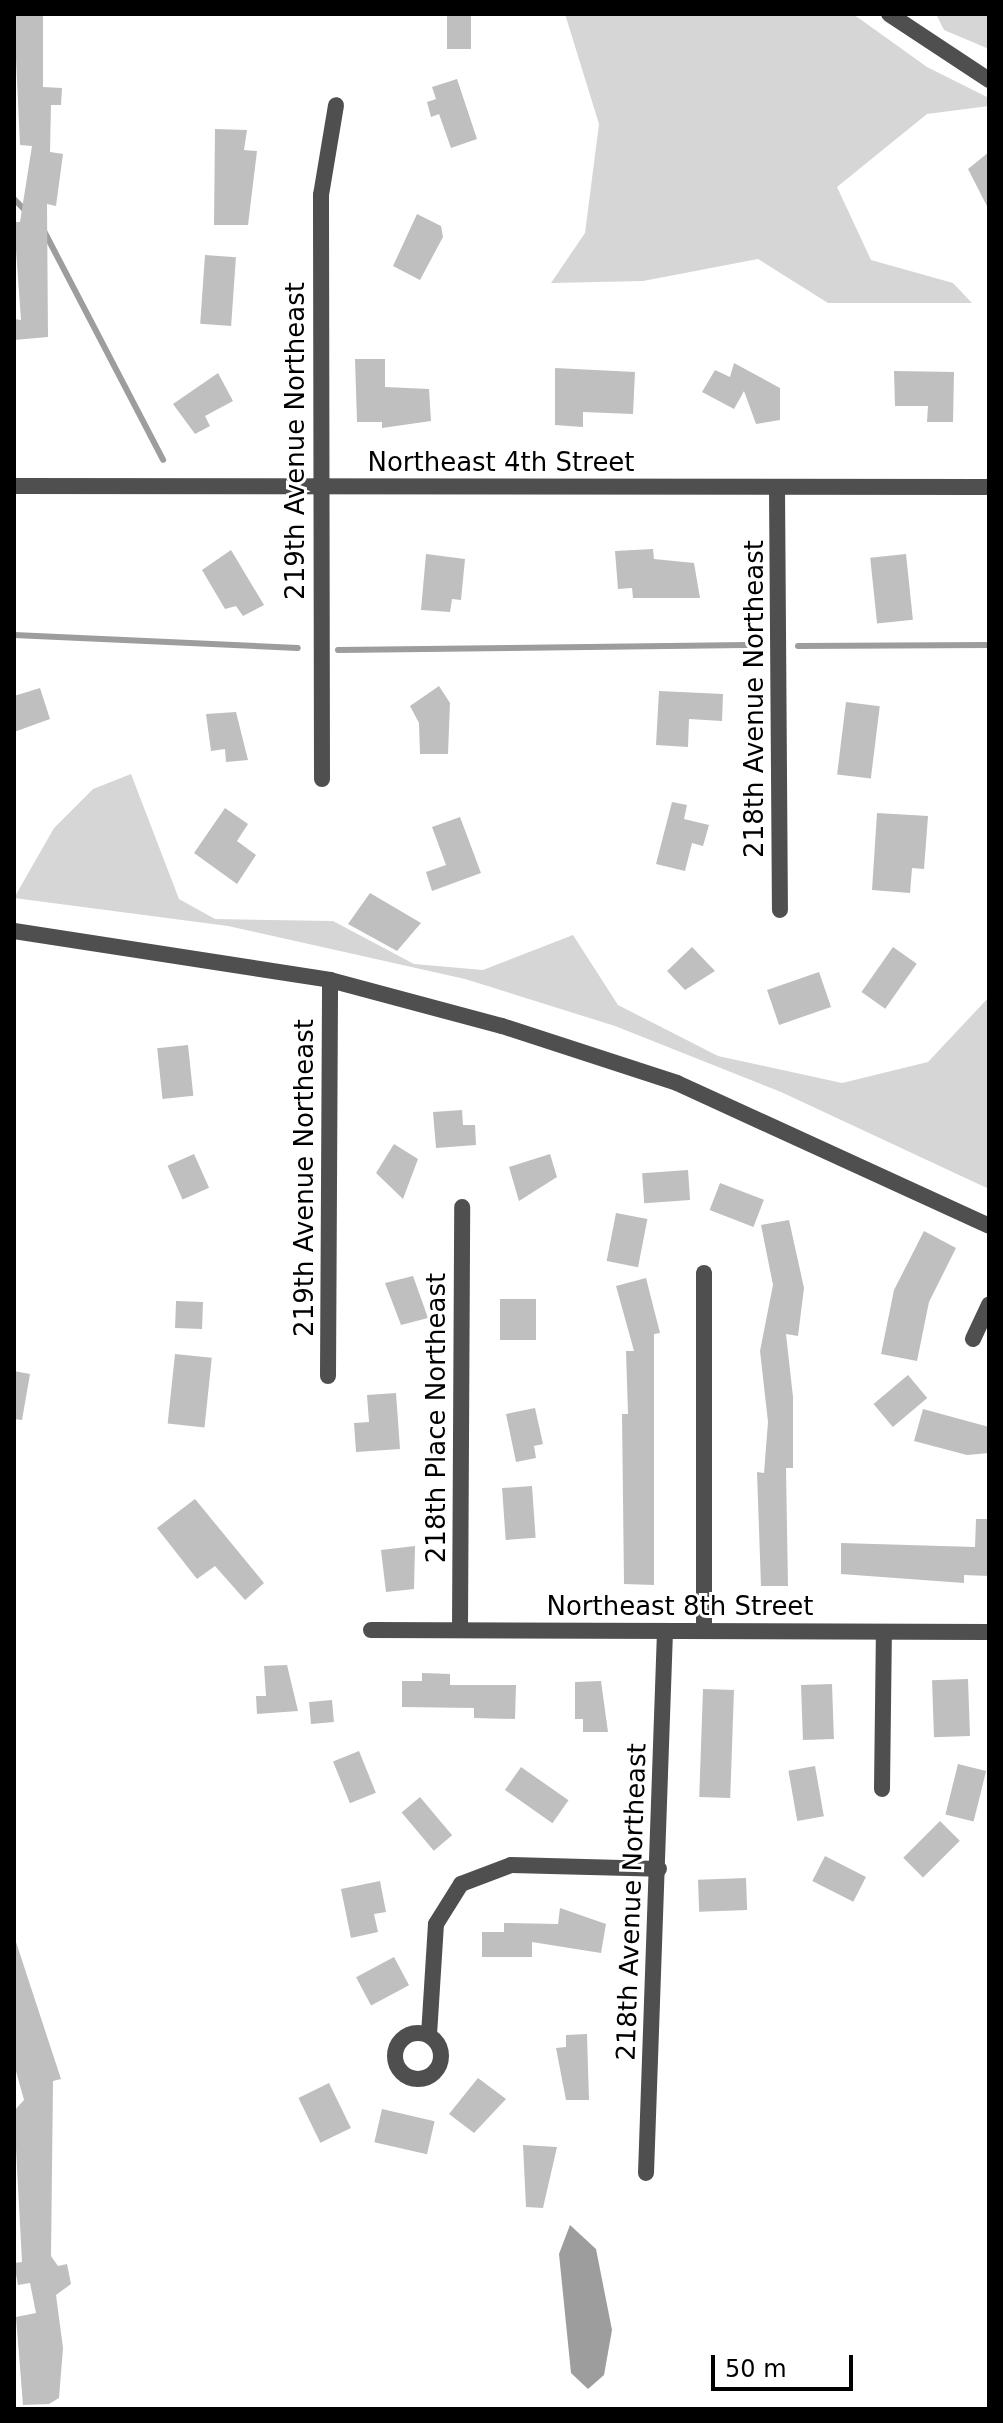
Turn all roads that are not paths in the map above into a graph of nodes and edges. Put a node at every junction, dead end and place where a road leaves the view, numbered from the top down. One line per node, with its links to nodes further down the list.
1 (889, 14): 2 (street)
2 (989, 80)
3 (336, 105): 5 (street, 219th Avenue Northeast)
4 (14, 486): 5 (street, Northeast 4th Street)
5 (318, 487): 7 (street, Northeast 4th Street); 8 (street, 219th Avenue Northeast)
6 (989, 487): 7 (street, Northeast 4th Street)
7 (777, 488): 9 (street, 218th Avenue Northeast)
8 (322, 779)
9 (780, 910)
10 (14, 931): 11 (street)
11 (330, 980): 13 (street); 17 (street, 219th Avenue Northeast)
12 (462, 1207): 18 (street, 218th Place Northeast)
13 (989, 1226)
14 (704, 1273): 21 (street)
15 (989, 1305): 16 (street)
16 (973, 1339)
17 (328, 1376)
18 (460, 1629): 19 (street, Northeast 8th Street); 20 (street, Northeast 8th Street)
19 (371, 1630)
20 (665, 1631): 21 (street, Northeast 8th Street); 25 (street, 218th Avenue Northeast)
21 (704, 1631): 22 (street, Northeast 8th Street)
22 (884, 1632): 23 (street, Northeast 8th Street); 24 (street)
23 (989, 1632)
24 (882, 1789)
25 (659, 1869): 26 (street); 27 (street, 218th Avenue Northeast)
26 (429, 2035)
27 (646, 2173)

